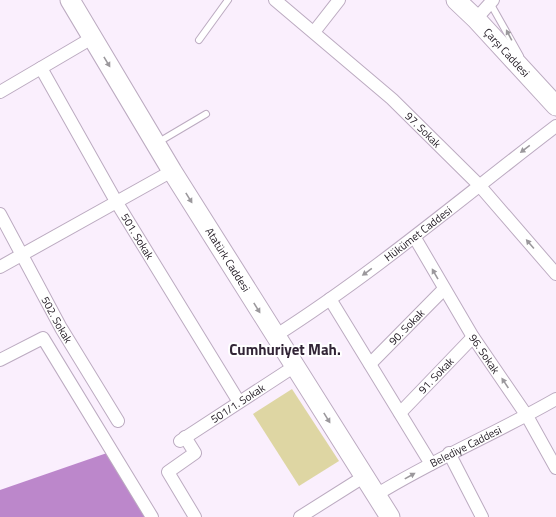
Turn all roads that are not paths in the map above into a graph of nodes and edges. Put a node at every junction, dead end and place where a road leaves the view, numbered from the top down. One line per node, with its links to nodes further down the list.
1 (70, 0): 9 (main road, Atatürk Caddesi)
2 (228, 0): 10 (lane)
3 (275, 0): 8 (street, 97. Sokak)
4 (338, 0): 8 (street)
5 (456, 0): 7 (main road, Çarşı Caddesi)
6 (491, 1): 7 (street); 12 (lane, one-way to 6)
7 (476, 19): 12 (main road, Çarşı Caddesi)
8 (314, 32): 19 (street, 97. Sokak)
9 (92, 38): 11 (street); 17 (main road, Atatürk Caddesi, one-way to 17)
10 (199, 40)
11 (41, 68): 13 (street); 20 (street, 501. Sokak)
12 (534, 82): 14 (main road, Çarşı Caddesi)
13 (0, 92)
14 (556, 106)
15 (206, 114): 17 (lane)
16 (556, 126): 19 (street, Hükümet Caddesi, one-way to 19)
17 (156, 144): 18 (main road, Atatürk Caddesi)
18 (172, 171): 20 (street); 29 (main road, Atatürk Caddesi, one-way to 29)
19 (479, 185): 22 (street, Hükümet Caddesi); 25 (street, 97. Sokak, one-way to 19)
20 (117, 203): 23 (street); 36 (street, 501. Sokak)
21 (0, 214): 23 (street, 502. Sokak)
22 (415, 238): 26 (street, 96. Sokak, one-way to 22); 27 (street, Hükümet Caddesi, one-way to 27)
23 (22, 256): 24 (street); 28 (street, 502. Sokak)
24 (0, 267)
25 (556, 274)
26 (444, 289): 30 (street, 96. Sokak); 33 (street, 90. Sokak)
27 (330, 299): 29 (street, Hükümet Caddesi); 33 (street)
28 (61, 328): 31 (street); 39 (street, 502. Sokak)
29 (275, 336): 34 (main road, Atatürk Caddesi)
30 (473, 337): 37 (street, 91. Sokak); 38 (street, 96. Sokak, one-way to 30)
31 (43, 338): 32 (street); 45 (street)
32 (0, 360)
33 (370, 364): 37 (street)
34 (295, 366): 36 (street, 501/1. Sokak); 43 (main road, Atatürk Caddesi, one-way to 43)
35 (556, 399): 38 (street, Belediye Caddesi)
36 (239, 402): 46 (street, 501/1. Sokak)
37 (400, 414): 41 (street)
38 (527, 416): 40 (street, Belediye Caddesi); 42 (street, 96. Sokak)
39 (118, 421)
40 (449, 453): 41 (street, Belediye Caddesi); 49 (street)
41 (431, 464): 44 (street, Belediye Caddesi, one-way to 41)
42 (556, 468)
43 (365, 476): 44 (main road, Atatürk Caddesi); 47 (street)
44 (376, 495): 48 (main road, Atatürk Caddesi)
45 (152, 517)
46 (195, 517)
47 (300, 517)
48 (390, 517)
49 (482, 517)

